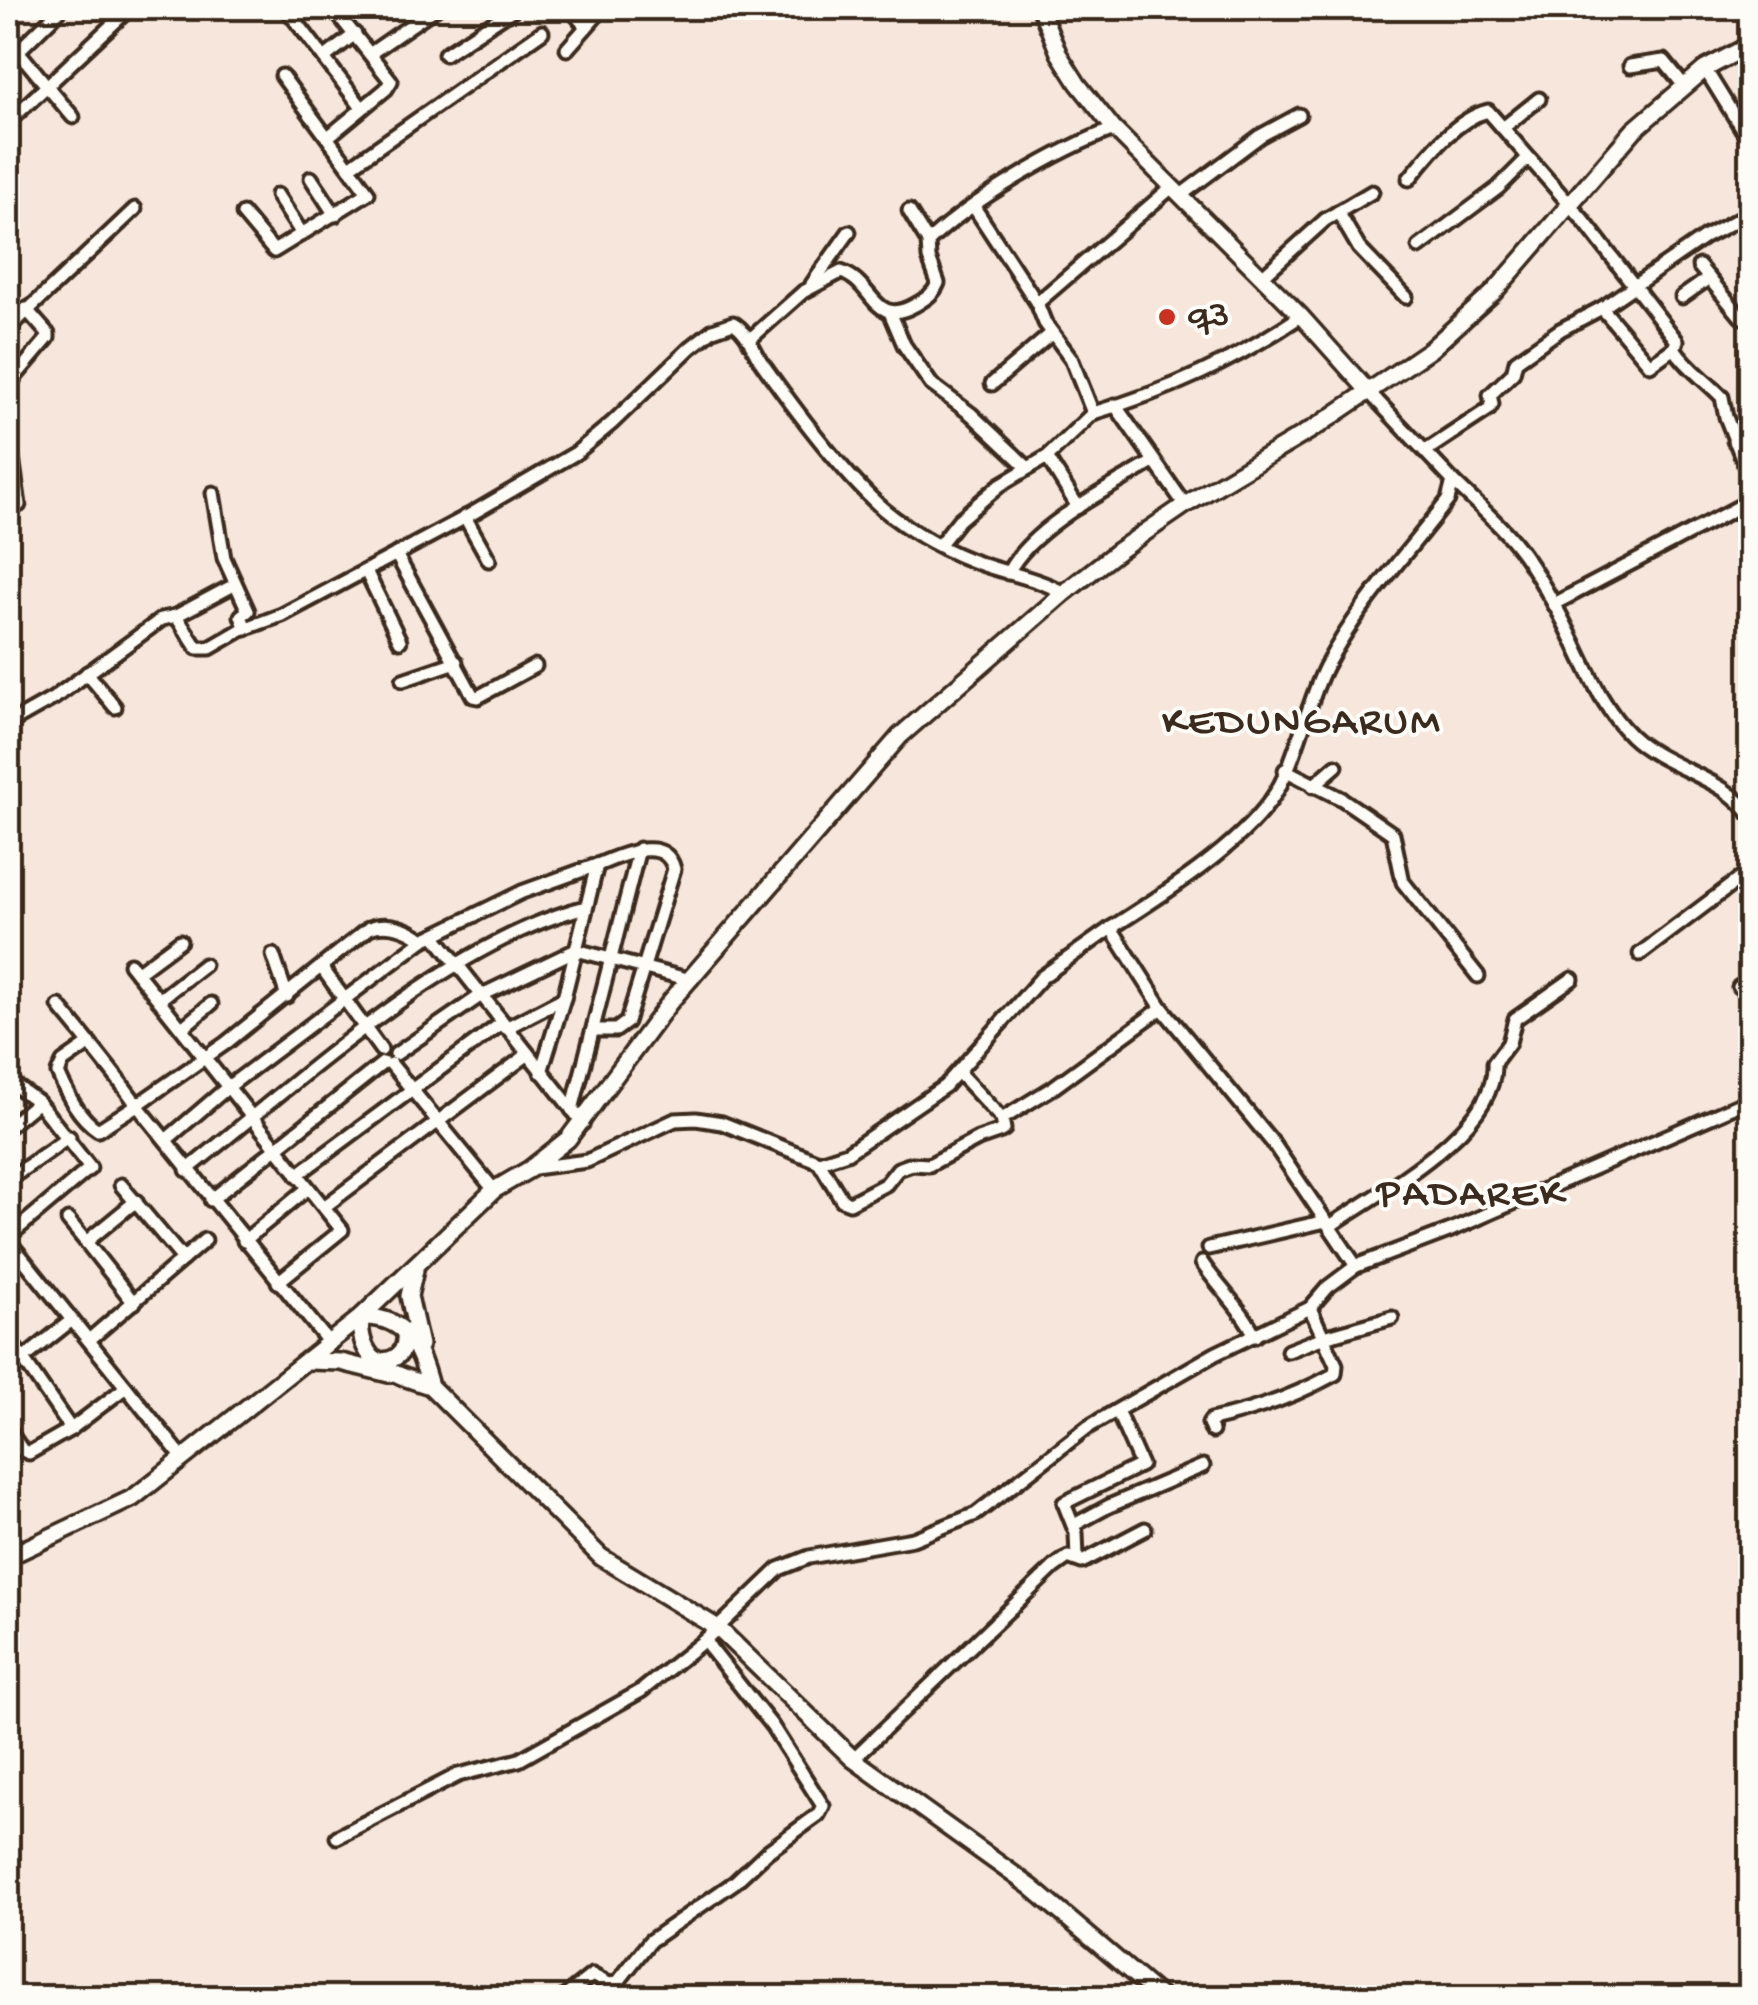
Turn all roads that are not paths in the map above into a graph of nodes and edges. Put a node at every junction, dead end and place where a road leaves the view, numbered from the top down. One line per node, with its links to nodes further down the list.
1 (62, 8): 16 (street)
2 (130, 8): 24 (street)
3 (286, 8): 19 (street)
4 (333, 8): 12 (street)
5 (436, 8): 17 (street)
6 (514, 8): 18 (street)
7 (570, 8): 10 (street)
8 (604, 8): 10 (street)
9 (1040, 8): 31 (street)
10 (586, 27): 15 (street)
11 (542, 32): 36 (street)
12 (355, 34): 17 (street); 19 (street)
13 (8, 38): 16 (street)
14 (1750, 45): 22 (main road)
15 (567, 49)
16 (18, 51): 20 (street); 24 (street)
17 (370, 53): 27 (street)
18 (445, 54)
19 (324, 58): 27 (street)
20 (8, 61)
21 (1630, 66): 25 (street)
22 (1705, 69): 25 (main road); 34 (street)
23 (282, 76): 33 (street)
24 (47, 86): 29 (street); 30 (street)
25 (1685, 87): 42 (main road)
26 (1539, 99): 32 (street)
27 (362, 108): 33 (street)
28 (1299, 115): 39 (street)
29 (73, 117)
30 (8, 122)
31 (1114, 128): 39 (street); 43 (street)
32 (1503, 128): 35 (street); 38 (street)
33 (328, 137): 36 (street)
34 (1750, 142)
35 (1528, 158): 42 (street); 53 (street)
36 (351, 166): 49 (street)
37 (311, 178): 49 (street)
38 (1409, 179)
39 (1177, 191): 55 (street); 61 (street)
40 (1372, 192): 46 (street)
41 (277, 195): 51 (street)
42 (1569, 203): 57 (street); 73 (main road)
43 (974, 207): 52 (street); 61 (street)
44 (135, 209): 63 (street)
45 (909, 211): 52 (street)
46 (1338, 212): 55 (street); 59 (street)
47 (1750, 213): 57 (street)
48 (243, 214): 51 (street)
49 (334, 214): 51 (street)
50 (850, 232): 58 (street)
51 (302, 234)
52 (928, 242): 65 (street)
53 (1419, 248)
54 (1699, 266): 56 (street)
55 (1262, 277): 66 (street)
56 (1708, 278): 60 (street); 64 (street)
57 (1634, 284): 62 (street); 70 (street)
58 (810, 288): 65 (street); 69 (street)
59 (1406, 297)
60 (1682, 297)
61 (1037, 304): 68 (street)
62 (1602, 308): 70 (street); 79 (street)
63 (26, 309): 67 (street); 72 (street)
64 (1750, 310)
65 (890, 312): 82 (street)
66 (1301, 316): 73 (street); 74 (street)
67 (8, 329)
68 (1052, 333): 71 (street); 75 (street)
69 (749, 340): 90 (street); 91 (street)
70 (1674, 348): 77 (street)
71 (992, 384)
72 (8, 386)
73 (1368, 392): 79 (street); 88 (main road)
74 (1115, 406): 75 (street); 81 (street)
75 (1093, 412): 80 (street)
76 (1750, 434): 77 (street)
77 (1734, 441): 83 (street)
78 (8, 446): 87 (street)
79 (1427, 450): 84 (street)
80 (1046, 457): 82 (street); 89 (street)
81 (1153, 462): 88 (street); 89 (street)
82 (1028, 468): 91 (street)
83 (1750, 478)
84 (1452, 481): 98 (street); 109 (street)
85 (213, 493): 96 (street)
86 (1750, 501): 98 (street)
87 (19, 505)
88 (1186, 505): 97 (main road)
89 (1078, 507): 95 (street)
90 (465, 517): 92 (street); 93 (street)
91 (940, 544): 95 (street)
92 (396, 554): 94 (street); 102 (street)
93 (489, 560)
94 (366, 571): 100 (street); 101 (street)
95 (1008, 573): 97 (street)
96 (234, 585): 99 (street); 100 (street)
97 (1064, 593): 129 (main road)
98 (1554, 604): 111 (street)
99 (176, 616): 100 (street); 104 (street)
100 (246, 629)
101 (400, 641)
102 (456, 662): 103 (street); 105 (street)
103 (535, 666)
104 (88, 673): 106 (street); 107 (street)
105 (402, 680)
106 (114, 706)
107 (8, 724)
108 (1336, 766): 110 (street)
109 (1286, 770): 110 (street); 116 (street)
110 (1313, 786): 127 (street)
111 (1750, 815)
112 (639, 850): 113 (street); 122 (street); 126 (street)
113 (597, 866): 115 (street); 117 (street)
114 (1750, 872): 120 (street)
115 (586, 906): 119 (street); 123 (street)
116 (1111, 928): 137 (street); 147 (street)
117 (429, 937): 123 (street); 125 (street); 132 (street)
118 (180, 941): 134 (street)
119 (576, 950): 122 (street); 131 (street); 133 (street)
120 (1640, 954)
121 (273, 956): 130 (street)
122 (612, 958): 126 (street); 141 (street)
123 (456, 964): 131 (street); 140 (street)
124 (204, 965): 134 (street)
125 (322, 968): 130 (street); 132 (street)
126 (646, 968): 129 (street); 141 (street)
127 (1478, 976)
128 (1572, 979): 174 (street)
129 (692, 980): 155 (main road)
130 (287, 996): 144 (street)
131 (480, 996): 138 (street); 145 (street)
132 (346, 998): 140 (street); 149 (street)
133 (564, 998): 138 (street); 146 (street)
134 (159, 1000): 139 (street)
135 (211, 1004): 139 (street)
136 (59, 1006): 142 (street)
137 (1162, 1008): 157 (street); 174 (street)
138 (504, 1026): 143 (street); 150 (street)
139 (182, 1028): 144 (street)
140 (367, 1028): 145 (street); 154 (street)
141 (593, 1030): 155 (street)
142 (90, 1044): 153 (street); 153 (street)
143 (527, 1054): 146 (street); 156 (street)
144 (206, 1058): 149 (street); 153 (street)
145 (390, 1060): 150 (street); 161 (street)
146 (541, 1072): 155 (street)
147 (958, 1072): 157 (street); 162 (street)
148 (8, 1080): 152 (street)
149 (228, 1086): 154 (street); 160 (street)
150 (413, 1088): 156 (street); 166 (street)
151 (1750, 1100): 183 (street)
152 (38, 1102): 158 (street); 159 (street)
153 (137, 1106): 160 (street)
154 (254, 1117): 161 (street); 164 (street)
155 (577, 1117): 163 (main road)
156 (438, 1119): 169 (street); 172 (street)
157 (1002, 1119): 162 (street)
158 (8, 1127)
159 (68, 1138): 165 (street); 175 (street)
160 (166, 1140): 164 (street)
161 (276, 1148): 166 (street); 170 (street)
162 (819, 1162): 163 (street)
163 (530, 1168): 169 (main road)
164 (187, 1170): 170 (street)
165 (9, 1174)
166 (297, 1175): 168 (street)
167 (121, 1184): 171 (street)
168 (307, 1189): 172 (street); 177 (street)
169 (494, 1190): 181 (main road)
170 (211, 1200): 177 (street)
171 (136, 1201): 178 (street); 180 (street)
172 (324, 1206): 184 (street)
173 (68, 1220): 178 (street)
174 (1328, 1223): 179 (street); 183 (street)
175 (8, 1239): 189 (street)
176 (205, 1240): 180 (street)
177 (244, 1241): 184 (street)
178 (86, 1242): 185 (street)
179 (1209, 1248)
180 (183, 1259): 185 (street)
181 (419, 1262): 187 (main road); 197 (main road)
182 (1202, 1263): 191 (street)
183 (1356, 1266): 186 (street)
184 (278, 1282): 195 (street)
185 (134, 1302): 194 (street)
186 (1310, 1308): 191 (street); 192 (street)
187 (361, 1317): 190 (main road); 195 (main road); 200 (main road)
188 (1392, 1318): 192 (street)
189 (72, 1320): 194 (street); 198 (street)
190 (405, 1332): 197 (main road); 200 (main road)
191 (1254, 1336): 205 (street)
192 (1324, 1337): 196 (street); 208 (street)
193 (8, 1338): 198 (street)
194 (88, 1340): 204 (street)
195 (330, 1344): 199 (main road)
196 (1288, 1351)
197 (422, 1358): 203 (main road)
198 (23, 1360): 201 (street); 207 (street)
199 (307, 1362): 202 (main road); 209 (main road)
200 (376, 1362): 202 (main road)
201 (8, 1371)
202 (402, 1377): 203 (main road)
203 (430, 1386): 215 (main road)
204 (126, 1387): 207 (street); 209 (street)
205 (1117, 1411): 211 (street); 215 (street)
206 (8, 1429): 207 (street)
207 (71, 1429)
208 (1212, 1431)
209 (184, 1458): 213 (main road)
210 (1202, 1466): 211 (street)
211 (1074, 1525): 214 (street)
212 (1144, 1528): 214 (street)
213 (8, 1557)
214 (1077, 1558): 216 (street)
215 (712, 1633): 216 (main road); 217 (street); 218 (street)
216 (853, 1760): 219 (main road)
217 (337, 1837)
218 (563, 1998)
219 (1162, 1998)

